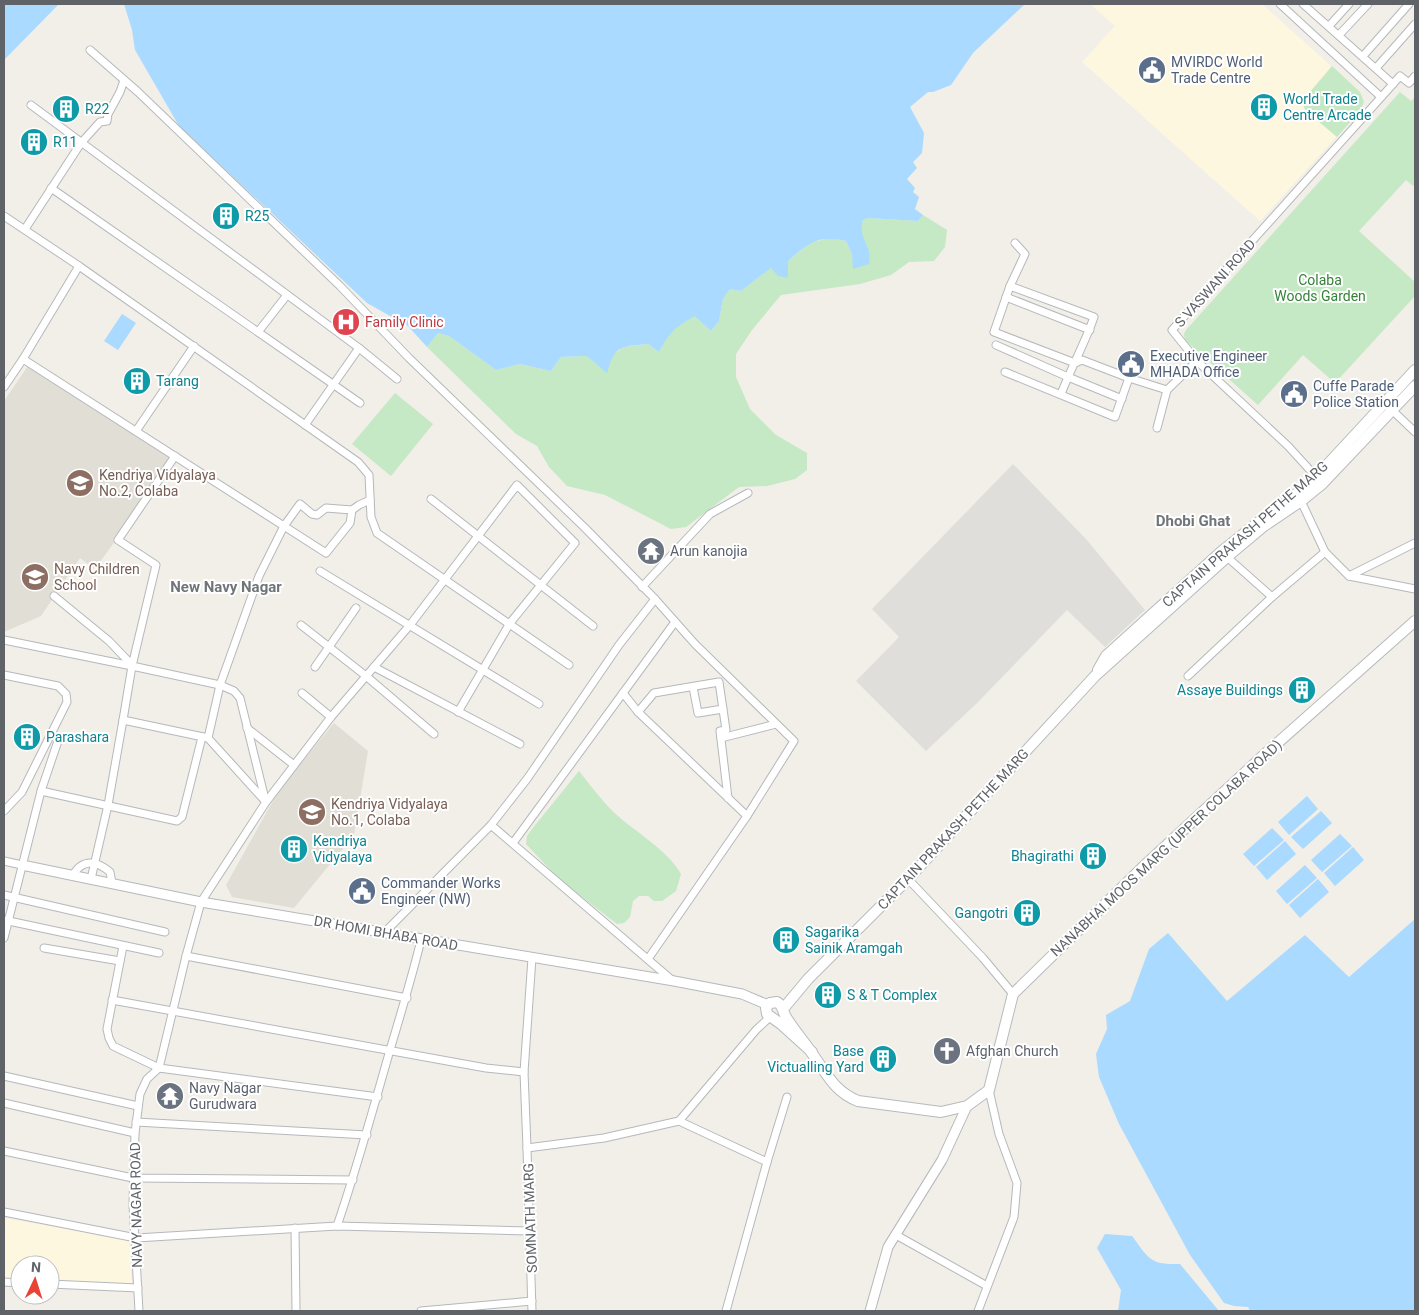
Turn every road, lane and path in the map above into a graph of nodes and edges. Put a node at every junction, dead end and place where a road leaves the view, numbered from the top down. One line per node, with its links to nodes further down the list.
1 (1280, 4): 15 (street)
2 (1303, 4): 7 (street)
3 (1349, 4): 7 (street)
4 (1368, 4): 8 (street)
5 (1409, 4): 10 (street)
6 (1415, 24): 11 (street)
7 (1329, 26): 8 (street)
8 (1339, 35): 10 (street)
9 (90, 50): 13 (street)
10 (1362, 56): 11 (street)
11 (1376, 68): 14 (street)
12 (1415, 76): 14 (street)
13 (124, 80): 17 (street); 67 (street)
14 (1393, 84): 15 (street)
15 (1381, 97): 32 (street, S VASWANI ROAD)
16 (30, 105): 17 (street)
17 (81, 143): 18 (street); 24 (street)
18 (52, 188): 20 (street); 27 (street)
19 (4, 216): 20 (street)
20 (25, 229): 22 (street)
21 (1015, 242): 23 (street)
22 (79, 266): 29 (street); 31 (street)
23 (1010, 286): 25 (street); 26 (street)
24 (287, 295): 27 (street); 30 (street)
25 (1006, 297): 26 (street); 33 (street)
26 (1090, 330): 33 (street)
27 (258, 332): 39 (street)
28 (996, 345): 36 (street)
29 (194, 346): 47 (street); 49 (street)
30 (359, 348): 37 (street); 39 (street)
31 (23, 359): 41 (street); 49 (street)
32 (1197, 361): 42 (street); 52 (street, S VASWANI ROAD)
33 (1074, 364): 36 (street); 38 (street)
34 (1415, 370): 52 (main road, CAPTAIN PRAKASH PETHE MARG)
35 (1005, 372): 43 (street)
36 (1068, 377): 43 (street); 44 (street)
37 (398, 378)
38 (1129, 378): 42 (street); 44 (street)
39 (333, 384): 45 (street); 47 (street)
40 (1415, 386): 46 (main road, CAPTAIN PRAKASH PETHE MARG)
41 (4, 388)
42 (1167, 390): 48 (street)
43 (1060, 394): 44 (street)
44 (1122, 399)
45 (360, 403)
46 (1392, 410): 50 (street); 52 (main road, CAPTAIN PRAKASH PETHE MARG)
47 (306, 425): 55 (street)
48 (1158, 428)
49 (136, 431): 51 (street)
50 (1415, 432)
51 (175, 456): 58 (street); 82 (street)
52 (1319, 480): 56 (main road, CAPTAIN PRAKASH PETHE MARG); 88 (main road, CAPTAIN PRAKASH PETHE MARG)
53 (748, 493): 67 (street)
54 (431, 499): 59 (street)
55 (370, 500): 57 (street); 65 (street)
56 (1301, 501): 61 (street); 62 (main road, CAPTAIN PRAKASH PETHE MARG)
57 (352, 510): 58 (street); 58 (street)
58 (284, 526): 90 (street)
59 (477, 535): 65 (street, NAVY NAGAR ROAD); 66 (street); 66 (street, NAVY NAGAR ROAD)
60 (1415, 544): 64 (street)
61 (1325, 552): 64 (street); 70 (street)
62 (1227, 557): 70 (street); 88 (main road, CAPTAIN PRAKASH PETHE MARG)
63 (320, 571): 77 (street)
64 (1349, 576): 68 (street)
65 (444, 580): 75 (street); 77 (street, NAVY NAGAR ROAD)
66 (542, 585): 75 (street); 78 (street)
67 (642, 587): 71 (street)
68 (1415, 589)
69 (54, 596): 82 (street)
70 (1272, 597): 89 (street)
71 (655, 599): 74 (street); 114 (street)
72 (356, 608): 80 (street)
73 (1415, 621): 140 (main road, NANABHAI MOOS MARG (UPPER COLABA ROAD))
74 (675, 622): 93 (street); 100 (street)
75 (510, 623): 81 (street); 85 (street)
76 (301, 625): 80 (street)
77 (410, 625): 84 (street, NAVY NAGAR ROAD); 85 (street)
78 (593, 626)
79 (4, 640): 82 (street)
80 (329, 646): 83 (street); 87 (street)
81 (569, 665)
82 (132, 666): 90 (street); 99 (street)
83 (314, 667)
84 (374, 668): 87 (street, NAVY NAGAR ROAD); 96 (street)
85 (482, 669): 94 (street); 96 (street)
86 (4, 675): 112 (street)
87 (366, 676): 98 (street, NAVY NAGAR ROAD); 102 (street)
88 (1095, 676): 121 (main road, CAPTAIN PRAKASH PETHE MARG)
89 (1188, 676)
90 (220, 685): 101 (street); 103 (street)
91 (693, 687): 95 (street); 95 (street); 97 (street)
92 (302, 693): 98 (street)
93 (623, 693): 97 (street); 115 (street)
94 (539, 704)
95 (723, 709): 104 (street)
96 (458, 712): 106 (street)
97 (638, 712): 109 (street)
98 (331, 717): 107 (street, NAVY NAGAR ROAD)
99 (123, 720): 103 (street); 111 (street)
100 (776, 724): 104 (street); 113 (street)
101 (247, 728): 107 (street); 110 (street)
102 (434, 734)
103 (205, 737): 110 (street); 111 (street)
104 (721, 738): 109 (street)
105 (58, 741): 108 (street)
106 (520, 744)
107 (294, 765): 110 (street, NAVY NAGAR ROAD)
108 (41, 791): 111 (street); 118 (street)
109 (728, 798): 113 (street)
110 (266, 802): 125 (street, NAVY NAGAR ROAD)
111 (108, 806): 117 (street)
112 (4, 811)
113 (747, 816): 136 (street)
114 (491, 825): 115 (street); 128 (street)
115 (513, 843): 136 (street)
116 (4, 861): 118 (street, DR HOMI BHABA ROAD)
117 (94, 863): 119 (street); 120 (street); 122 (street)
118 (22, 865): 119 (street, DR HOMI BHABA ROAD); 124 (street)
119 (72, 875): 120 (street, DR HOMI BHABA ROAD)
120 (91, 879): 122 (street, DR HOMI BHABA ROAD)
121 (908, 879): 138 (main road, CAPTAIN PRAKASH PETHE MARG); 140 (street)
122 (112, 883): 125 (street, DR HOMI BHABA ROAD)
123 (4, 895): 124 (street)
124 (14, 897): 126 (street); 127 (street)
125 (201, 902): 128 (street, DR HOMI BHABA ROAD); 134 (street, NAVY NAGAR ROAD)
126 (6, 920): 129 (street); 131 (street)
127 (165, 932)
128 (384, 933): 130 (street, DR HOMI BHABA ROAD)
129 (4, 938)
130 (421, 940): 135 (street, DR HOMI BHABA ROAD); 141 (street)
131 (123, 946): 133 (street); 137 (street)
132 (44, 948): 137 (street)
133 (159, 953)
134 (186, 956): 141 (street); 145 (street, NAVY NAGAR ROAD)
135 (532, 958): 139 (street, DR HOMI BHABA ROAD); 150 (street)
136 (648, 959): 139 (street)
137 (120, 961): 142 (street)
138 (808, 979): 143 (main road, CAPTAIN PRAKASH PETHE MARG); 144 (main road, CAPTAIN PRAKASH PETHE MARG)
139 (674, 981): 143 (street, DR HOMI BHABA ROAD)
140 (1013, 994): 152 (main road)
141 (407, 998): 147 (street)
142 (112, 1000): 145 (street); 149 (street)
143 (770, 1003): 144 (main road); 146 (main road)
144 (783, 1010): 146 (main road); 148 (main road)
145 (173, 1012): 147 (street); 149 (street, NAVY NAGAR ROAD)
146 (771, 1018): 148 (main road); 158 (street)
147 (390, 1050): 150 (street); 153 (street)
148 (812, 1052): 157 (main road)
149 (159, 1068): 153 (street); 156 (street, NAVY NAGAR ROAD)
150 (524, 1072): 162 (street)
151 (4, 1076): 156 (street)
152 (989, 1090): 157 (main road); 174 (street)
153 (378, 1097): 161 (street)
154 (788, 1097): 164 (street)
155 (4, 1103): 160 (street)
156 (138, 1106): 159 (street, NAVY NAGAR ROAD)
157 (967, 1106): 171 (street)
158 (679, 1121): 162 (street, SOMNATH MARG); 164 (street)
159 (136, 1122): 160 (street, NAVY NAGAR ROAD); 161 (street)
160 (134, 1132): 165 (street, NAVY NAGAR ROAD)
161 (367, 1135): 166 (street)
162 (527, 1148): 170 (street, SOMNATH MARG)
163 (4, 1151): 165 (street)
164 (767, 1162): 181 (street)
165 (133, 1178): 166 (street); 172 (street, NAVY NAGAR ROAD)
166 (353, 1180): 168 (street)
167 (4, 1212): 172 (street)
168 (337, 1226): 169 (street); 170 (street)
169 (295, 1228): 172 (street); 178 (street)
170 (530, 1231): 176 (street, SOMNATH MARG)
171 (896, 1235): 174 (street); 182 (street)
172 (136, 1238): 175 (street, NAVY NAGAR ROAD)
173 (60, 1284): 175 (street)
174 (987, 1286): 183 (street)
175 (138, 1288): 177 (street, NAVY NAGAR ROAD)
176 (532, 1301): 179 (street); 180 (street, SOMNATH MARG)
177 (139, 1311)
178 (296, 1311)
179 (420, 1311)
180 (532, 1311)
181 (726, 1311)
182 (870, 1311)
183 (978, 1311)

